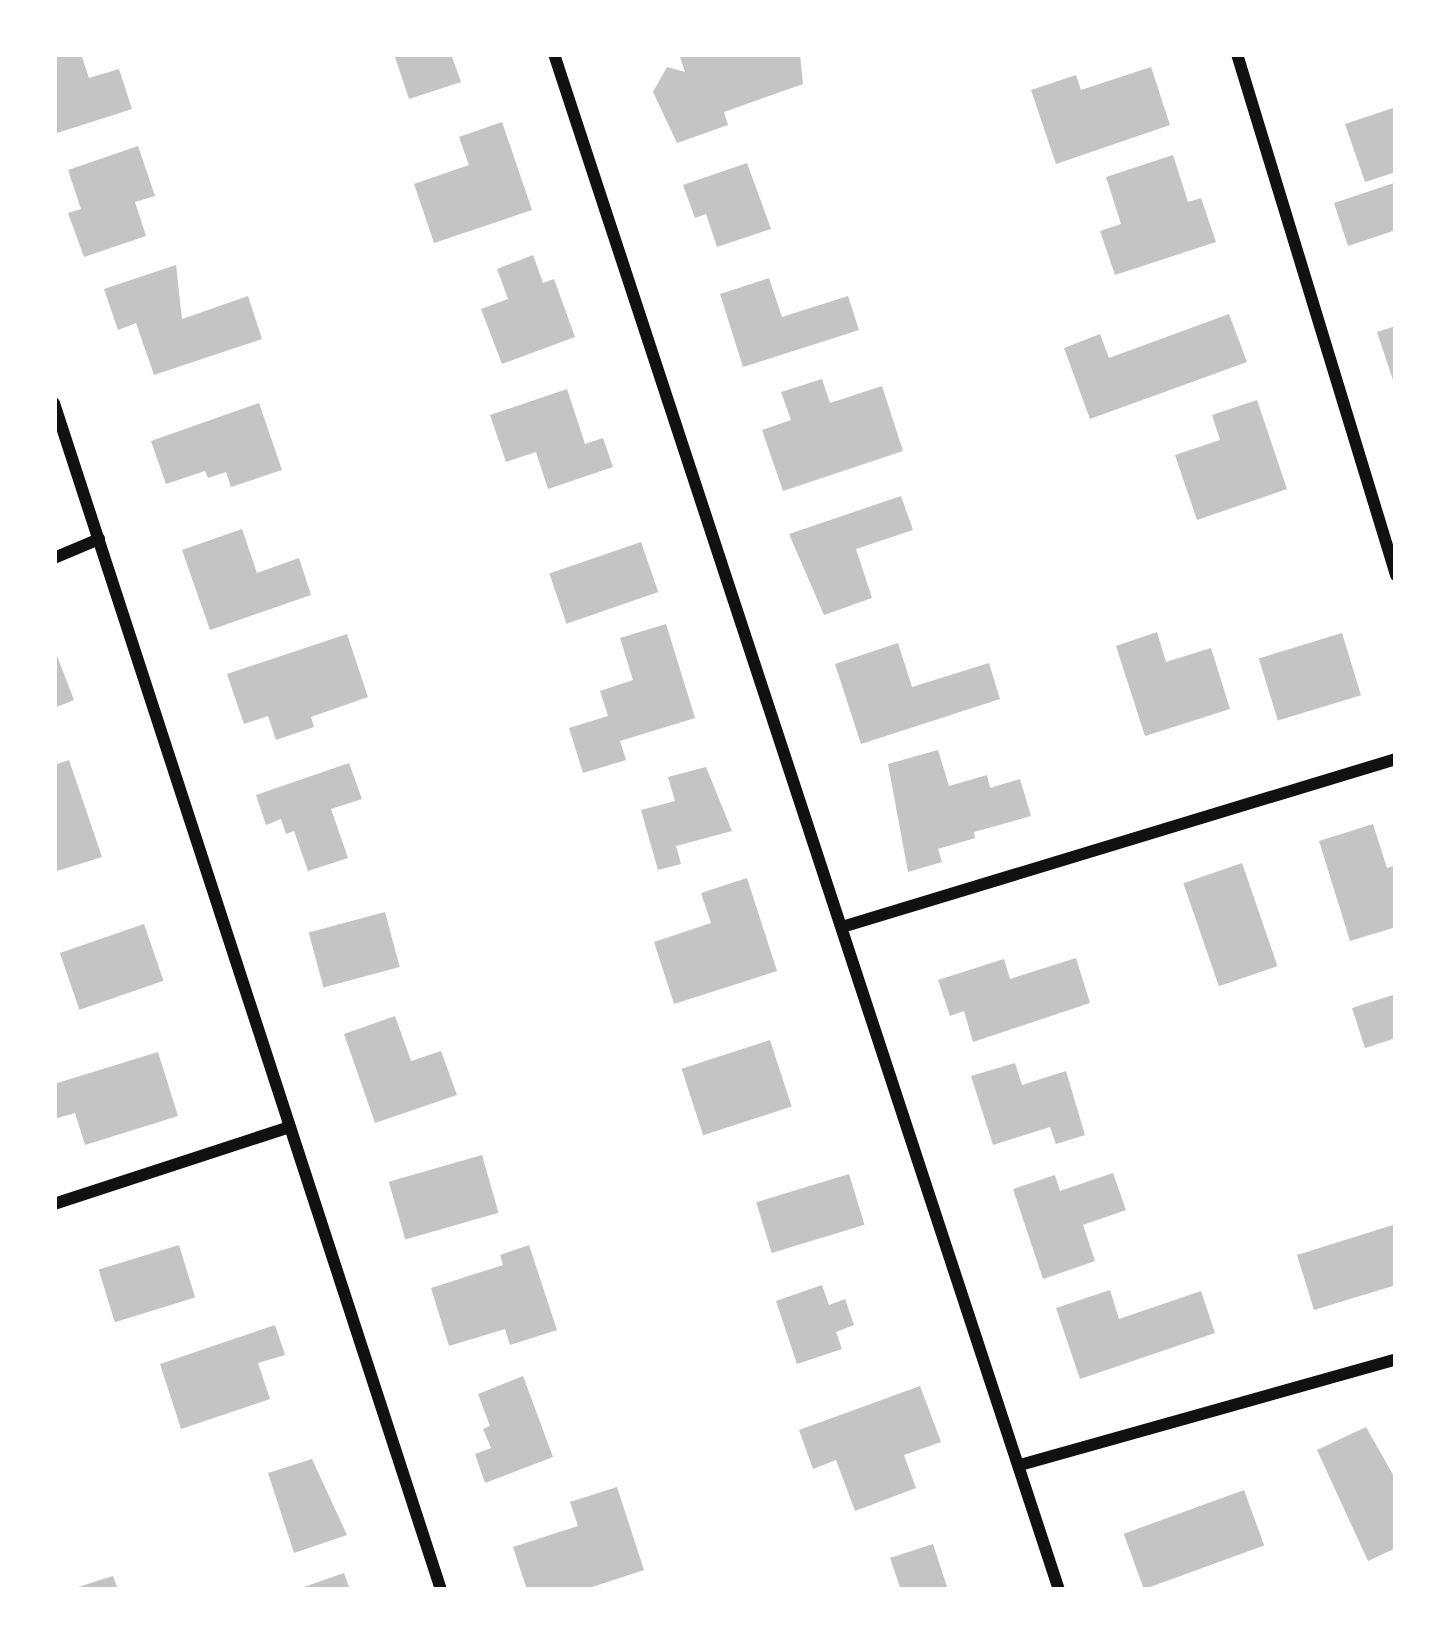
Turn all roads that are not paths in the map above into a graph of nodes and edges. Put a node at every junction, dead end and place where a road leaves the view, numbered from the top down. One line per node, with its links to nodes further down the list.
1 (554, 54): 8 (street)
2 (1237, 54): 6 (street)
3 (54, 403): 4 (street)
4 (99, 539): 5 (street); 9 (street)
5 (54, 558)
6 (1396, 575)
7 (1396, 759): 8 (street)
8 (842, 927): 12 (street)
9 (290, 1127): 10 (street); 13 (street)
10 (54, 1204)
11 (1396, 1359): 12 (street)
12 (1020, 1465): 14 (street)
13 (441, 1590)
14 (1058, 1590)

